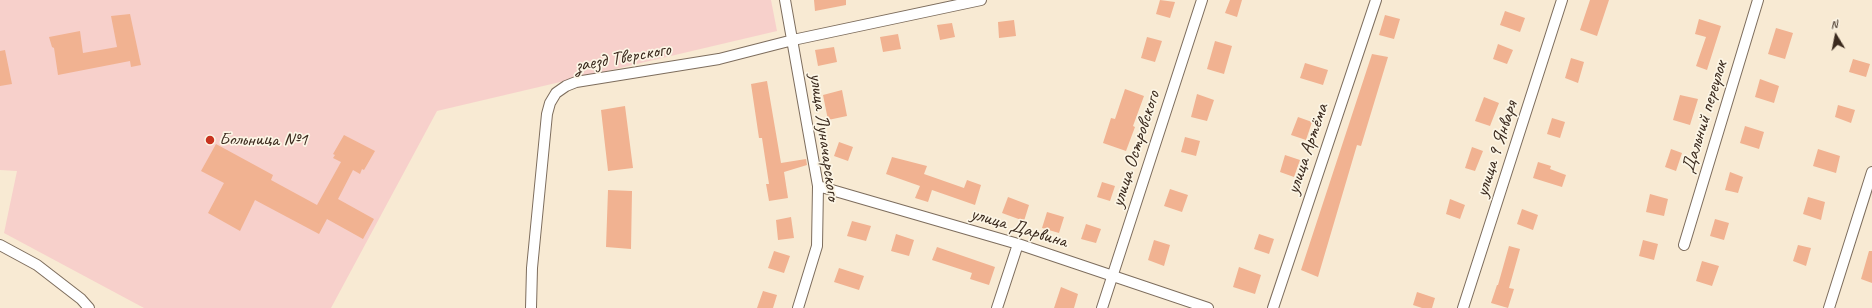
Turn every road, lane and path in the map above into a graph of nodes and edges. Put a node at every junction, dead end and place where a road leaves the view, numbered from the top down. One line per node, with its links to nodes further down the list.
1 (785, 0): 7 (street, улица Луначарского)
2 (981, 0): 7 (street)
3 (1202, 0): 13 (street, улица Островского)
4 (1376, 0): 20 (street, улица Артёма)
5 (1562, 0): 21 (street, улица 9 Января)
6 (1758, 0): 12 (street, Дальний переулок)
7 (792, 40): 9 (street, улица Луначарского); 15 (street, заезд Тверского)
8 (1872, 172): 22 (street)
9 (818, 186): 10 (street, улица Дарвина); 16 (street, улица Луначарского)
10 (1018, 244): 13 (street, улица Дарвина); 17 (street)
11 (0, 245): 14 (street)
12 (1684, 245)
13 (1112, 276): 18 (street, улица Островского); 19 (street, улица Дарвина)
14 (89, 308)
15 (531, 308)
16 (798, 308)
17 (997, 308)
18 (1102, 308)
19 (1208, 308)
20 (1273, 308)
21 (1463, 308)
22 (1829, 308)

